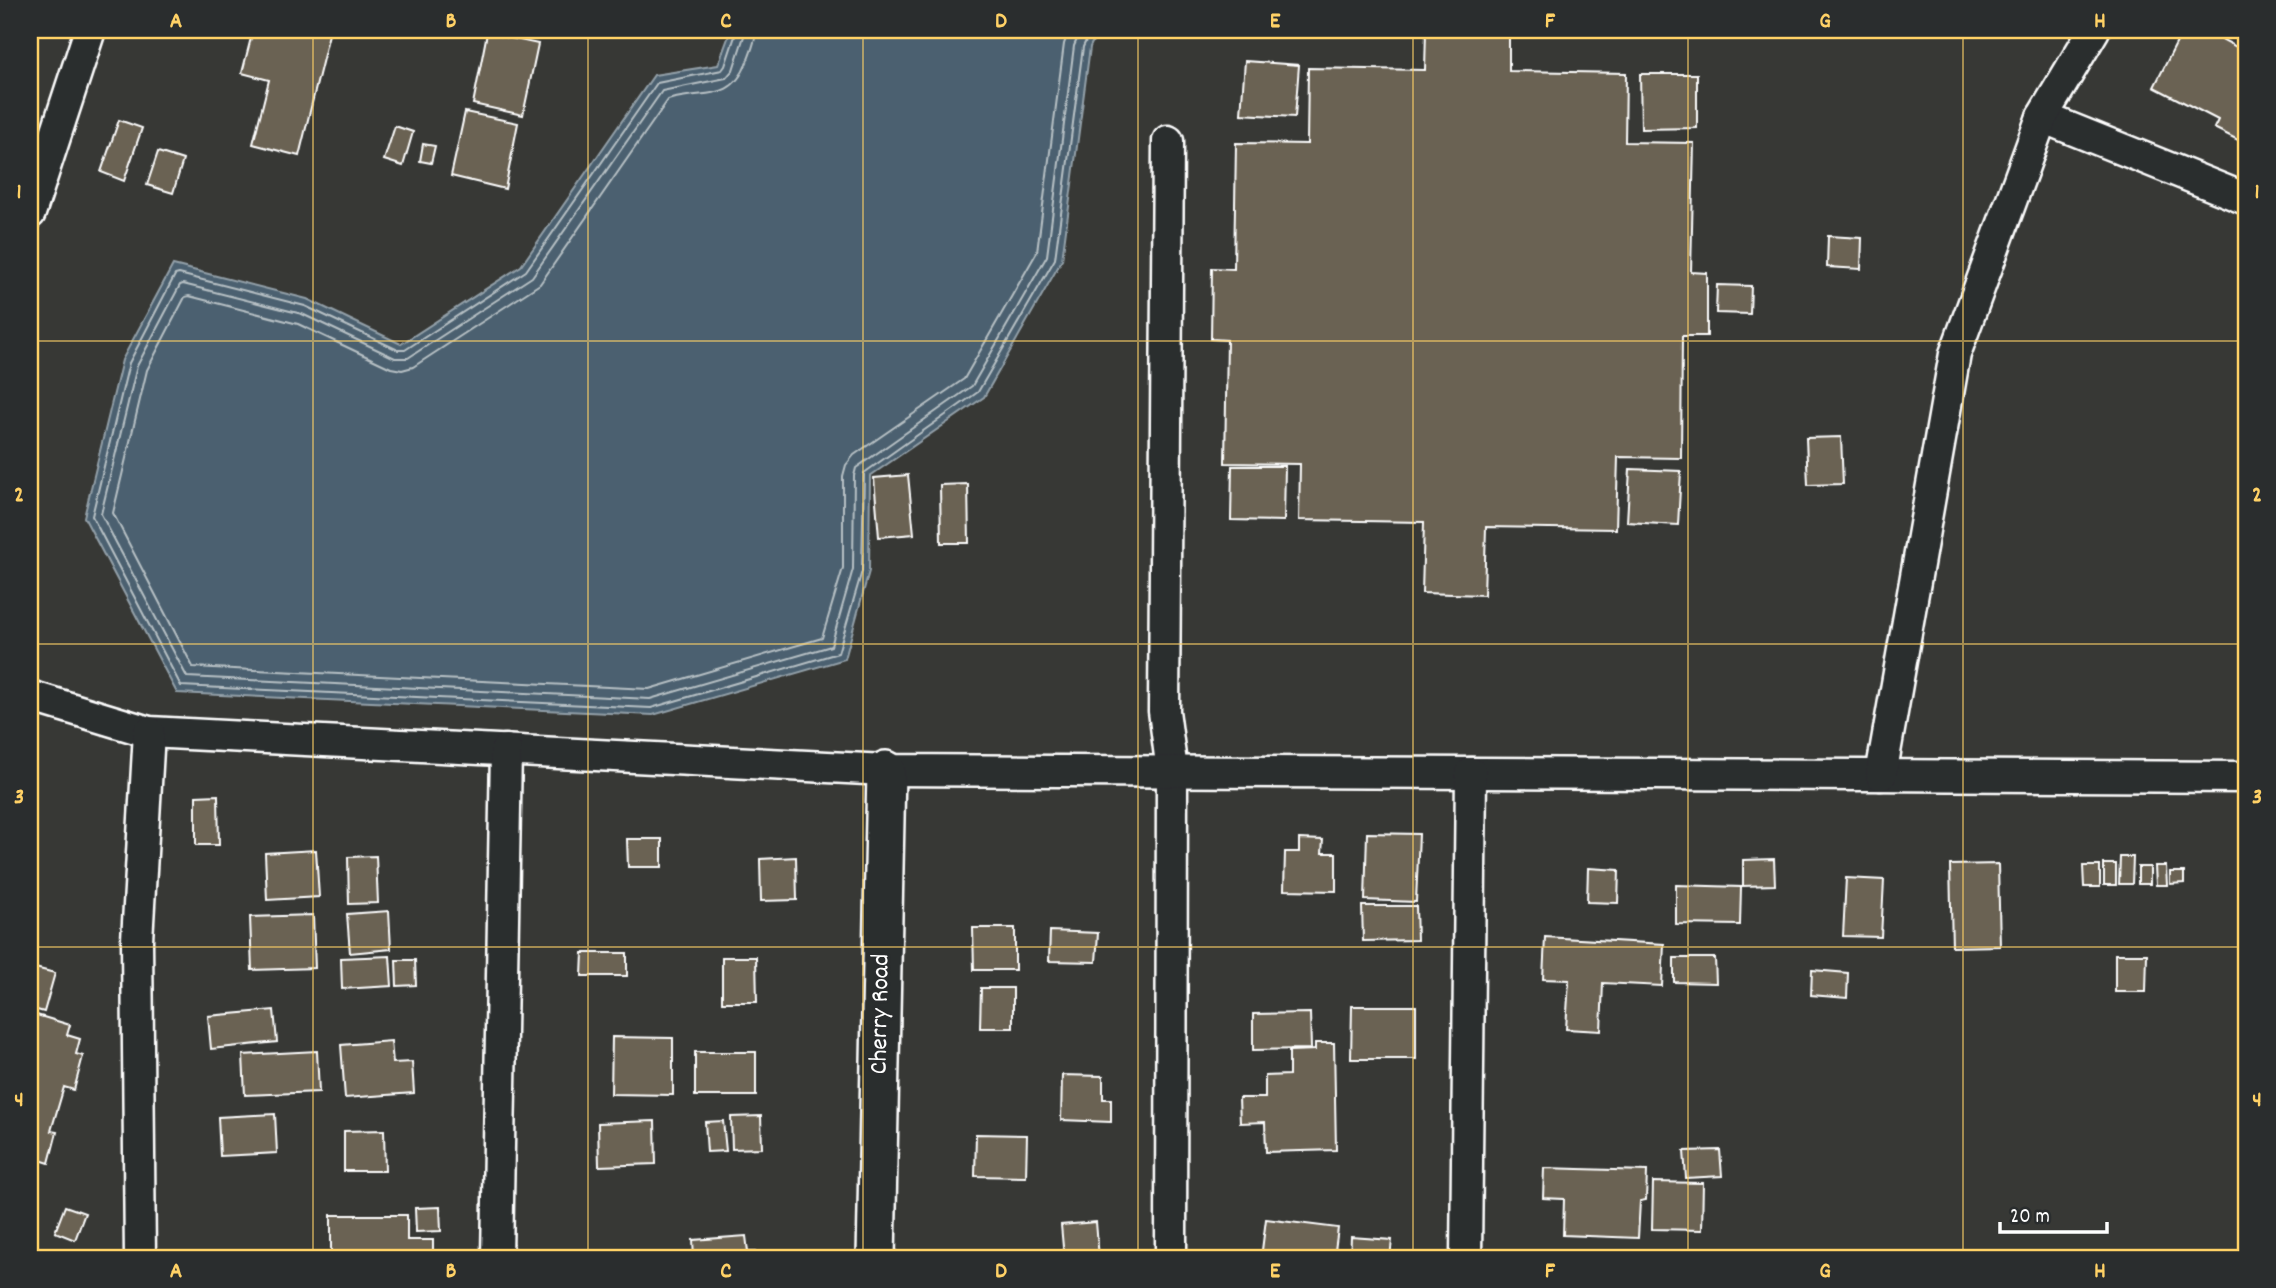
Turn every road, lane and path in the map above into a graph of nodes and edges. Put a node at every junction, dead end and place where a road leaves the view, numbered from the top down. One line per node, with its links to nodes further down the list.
1 (90, 30): 6 (street)
2 (2094, 30): 3 (street)
3 (2042, 117): 5 (street); 13 (street)
4 (1168, 141): 11 (street)
5 (2246, 199)
6 (30, 213)
7 (30, 696): 8 (street)
8 (149, 732): 9 (street); 15 (street)
9 (506, 750): 10 (street); 16 (street)
10 (886, 770): 11 (street); 17 (street, Cherry Road)
11 (1172, 771): 12 (street); 18 (street)
12 (1471, 773): 13 (street); 19 (street)
13 (1881, 775): 14 (street)
14 (2246, 777)
15 (140, 1258)
16 (498, 1258)
17 (876, 1258)
18 (1171, 1258)
19 (1466, 1258)

